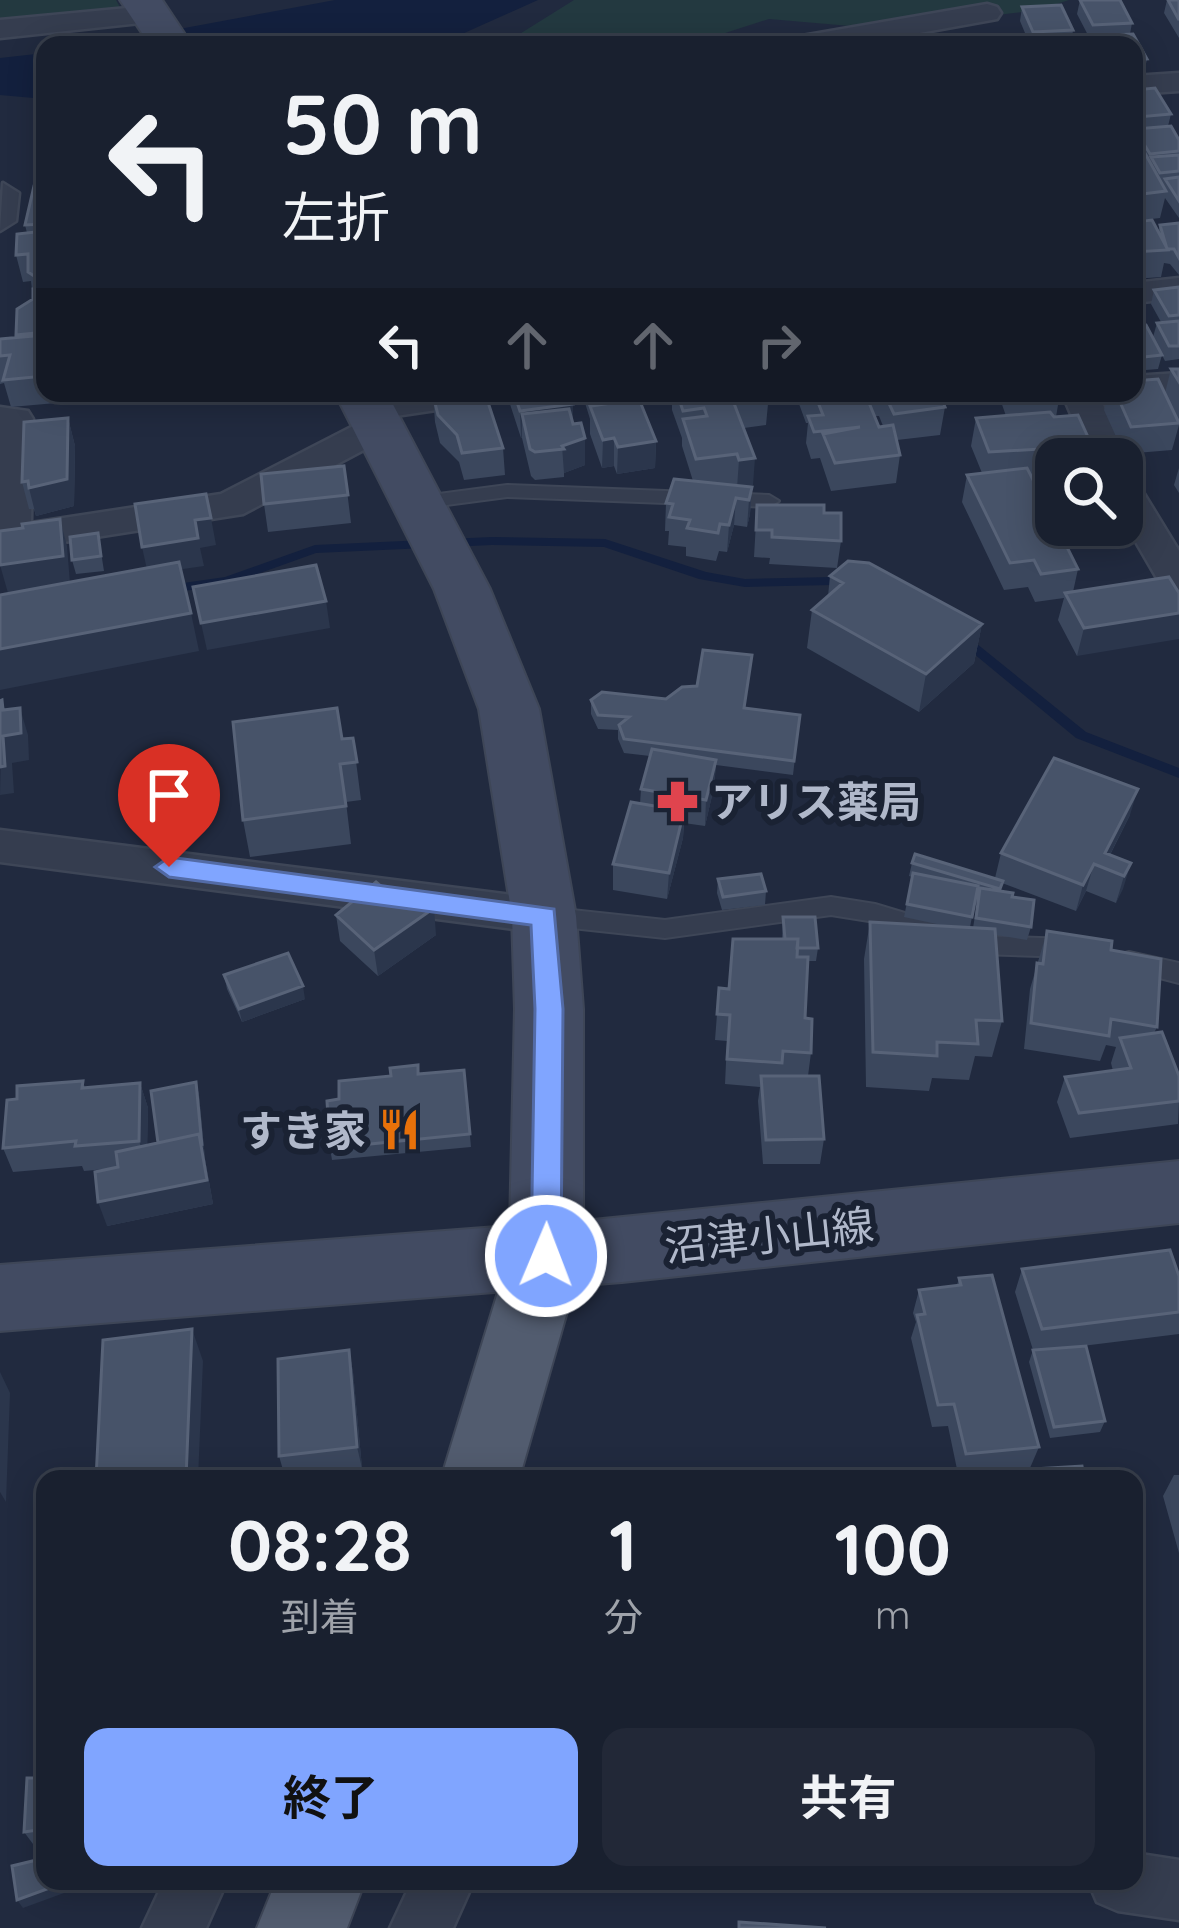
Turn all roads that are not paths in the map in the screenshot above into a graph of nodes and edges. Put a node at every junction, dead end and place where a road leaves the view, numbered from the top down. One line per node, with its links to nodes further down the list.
1 (987, 13): 4 (street)
2 (155, 20): 3 (street)
3 (0, 29)
4 (854, 36)
5 (1179, 82): 6 (street)
6 (1143, 84)
7 (1179, 288): 8 (street)
8 (1143, 291)
9 (1179, 384): 10 (street)
10 (1143, 386)
11 (420, 402): 13 (street)
12 (1084, 402): 15 (street)
13 (369, 410): 18 (street); 19 (street)
14 (0, 418): 19 (street)
15 (1099, 438)
16 (769, 501): 18 (lane)
17 (1143, 522): 20 (street)
18 (431, 530): 22 (street)
19 (6, 540)
20 (1179, 583)
21 (0, 846): 22 (street)
22 (544, 916): 23 (lane); 25 (street)
23 (1179, 974)
24 (1179, 1192): 25 (street, 沼津小山線)
25 (546, 1256): 26 (street, 沼津小山線); 27 (main road)
26 (0, 1298)
27 (483, 1470)
28 (1143, 1885): 32 (street)
29 (192, 1890): 33 (street)
30 (317, 1890): 34 (main road)
31 (440, 1890): 35 (street)
32 (1179, 1890)
33 (173, 1928)
34 (302, 1928)
35 (421, 1928)

